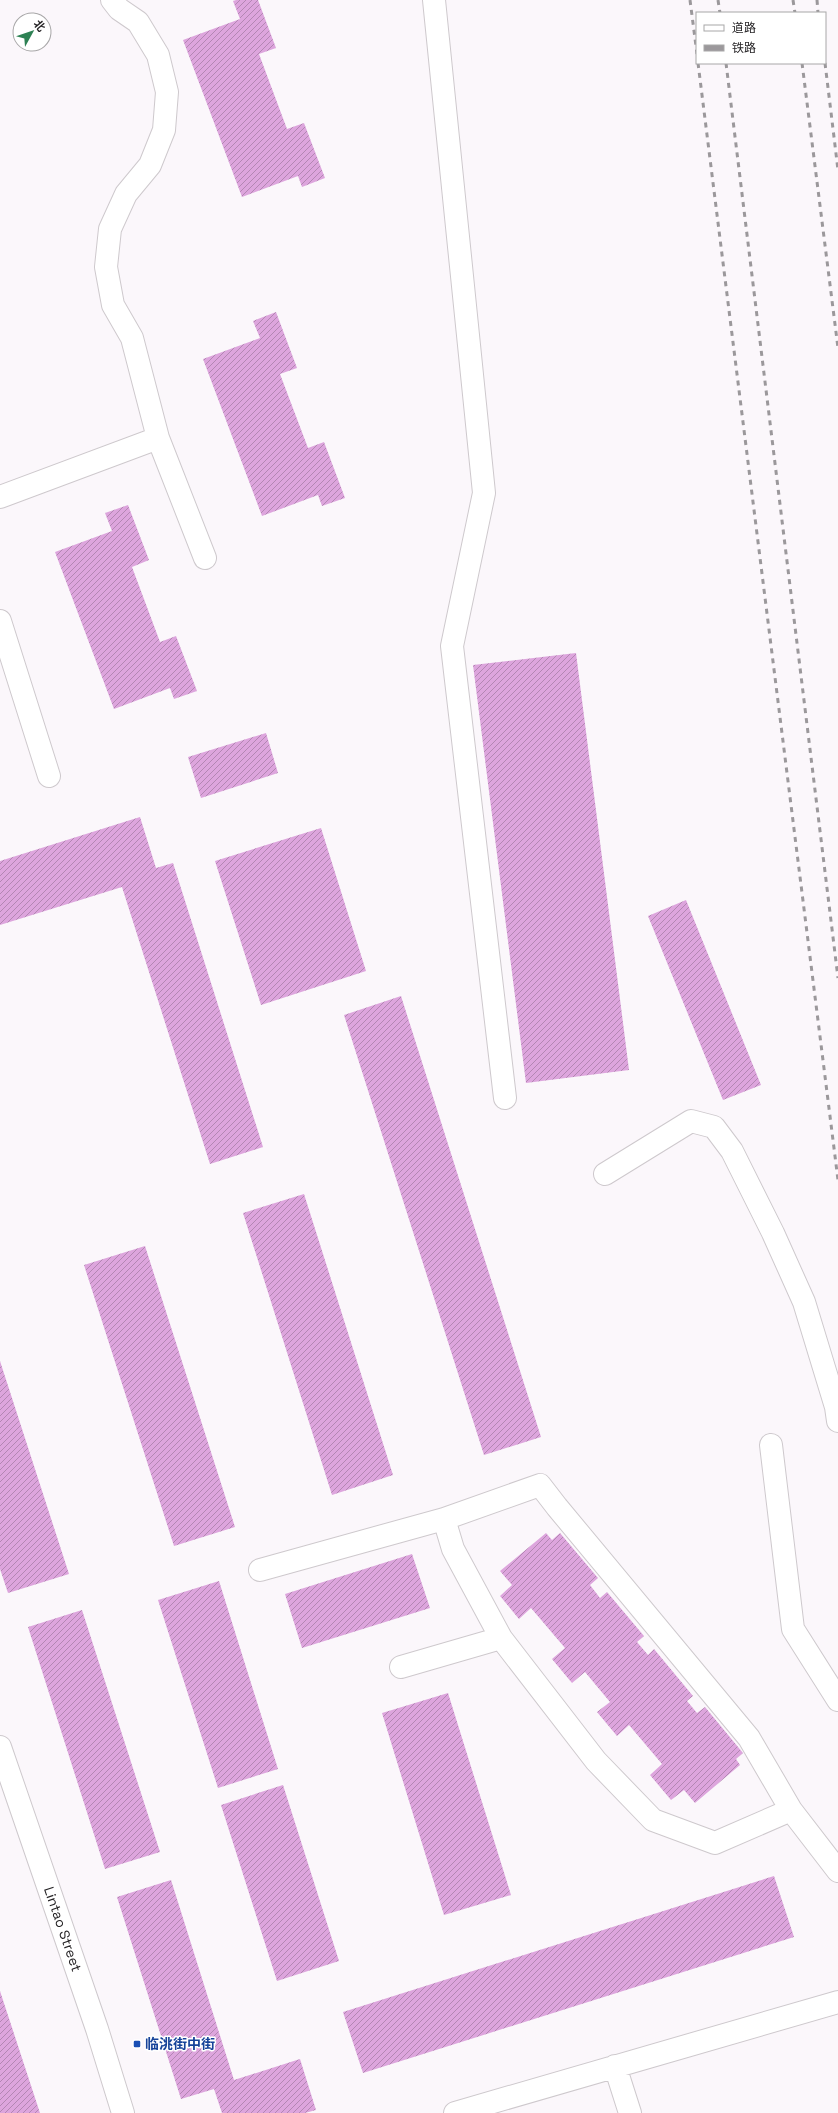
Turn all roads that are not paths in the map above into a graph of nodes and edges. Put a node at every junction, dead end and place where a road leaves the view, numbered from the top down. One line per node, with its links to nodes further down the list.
1 (112, 0): 3 (street)
2 (434, 0): 8 (street)
3 (158, 438): 4 (street); 5 (street)
4 (0, 497)
5 (205, 558)
6 (0, 621): 7 (street)
7 (49, 776)
8 (505, 1098)
9 (605, 1174): 10 (street)
10 (838, 1421)
11 (771, 1445): 16 (street)
12 (444, 1519): 13 (street); 14 (street); 18 (street)
13 (260, 1570)
14 (501, 1638): 15 (street); 18 (street)
15 (401, 1667)
16 (838, 1700)
17 (0, 1747): 22 (street, Lintao Street)
18 (791, 1810): 19 (street)
19 (838, 1871)
20 (838, 2002): 21 (street)
21 (615, 2066): 23 (street); 24 (street)
22 (123, 2113)
23 (455, 2113)
24 (630, 2113)

